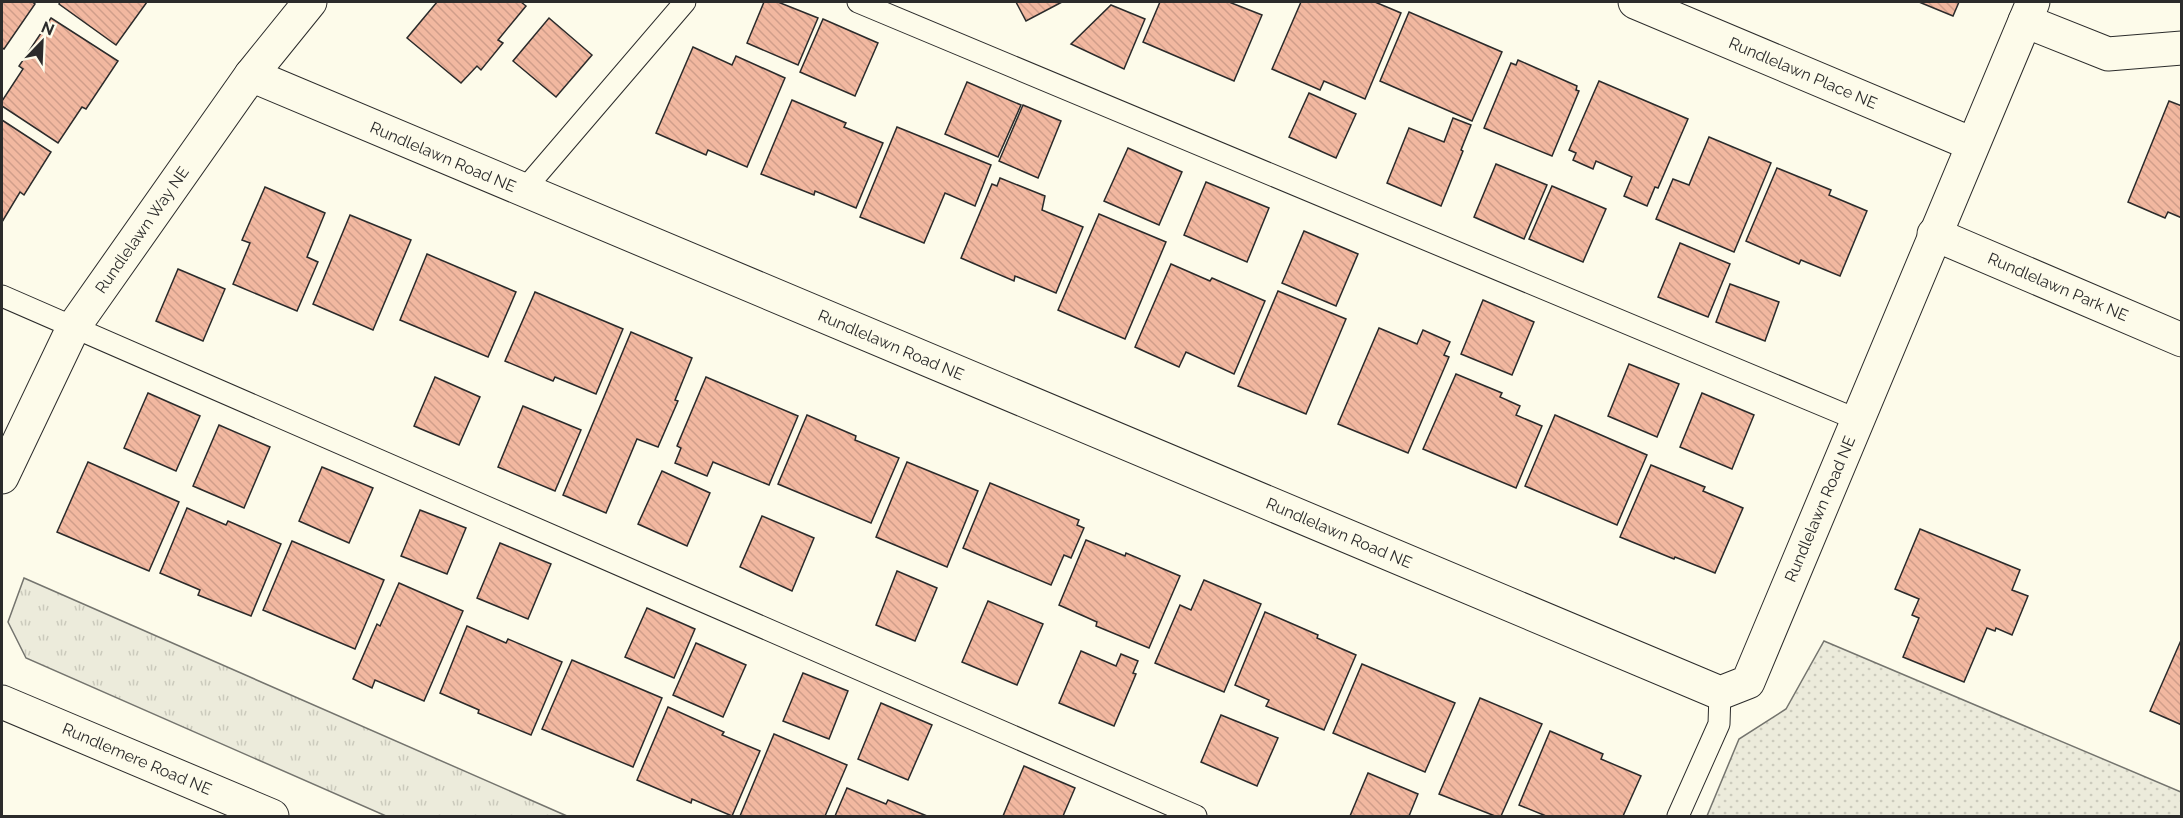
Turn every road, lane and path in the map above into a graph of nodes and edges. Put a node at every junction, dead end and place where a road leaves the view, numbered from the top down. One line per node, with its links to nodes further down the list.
1 (310, 2): 7 (street, Rundlelawn Way NE)
2 (685, 2): 9 (lane)
3 (858, 2): 14 (lane)
4 (1635, 2): 8 (street, Rundlelawn Place NE)
5 (2029, 11): 6 (street); 8 (street, Rundlelawn Road NE)
6 (2181, 48)
7 (251, 75): 9 (street, Rundlelawn Road NE); 12 (street, Rundlelawn Way NE)
8 (1972, 144): 10 (street, Rundlelawn Road NE)
9 (523, 191): 16 (street, Rundlelawn Road NE)
10 (1934, 234): 13 (street, Rundlelawn Park NE); 14 (street, Rundlelawn Road NE)
11 (2, 296): 12 (lane)
12 (73, 328): 15 (street, Rundlelawn Way NE); 19 (lane)
13 (2181, 340)
14 (1857, 420): 16 (street, Rundlelawn Road NE)
15 (2, 477)
16 (1720, 693): 20 (lane)
17 (2, 702): 18 (street, Rundlemere Road NE)
18 (272, 816)
19 (1196, 816)
20 (1678, 816)

